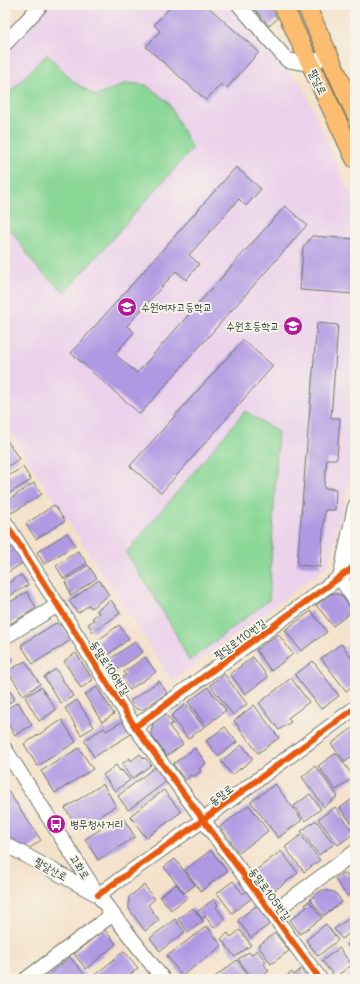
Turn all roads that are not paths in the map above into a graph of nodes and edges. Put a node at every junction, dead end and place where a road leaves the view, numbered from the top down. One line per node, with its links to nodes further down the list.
1 (41, 5): 5 (street)
2 (239, 5): 7 (street)
3 (283, 5): 7 (main road, 팔달로)
4 (306, 5): 6 (main road, 팔달로)
5 (5, 44)
6 (329, 55): 7 (street); 8 (main road, 팔달로)
7 (310, 64): 9 (main road, 팔달로)
8 (355, 113)
9 (355, 159)
10 (355, 506): 13 (street)
11 (5, 522): 15 (street, 동말로106번길)
12 (355, 566): 13 (street, 팔달로110번길)
13 (340, 578): 14 (street); 18 (street, 팔달로110번길)
14 (355, 600)
15 (58, 605): 16 (street); 18 (street, 동말로106번길)
16 (5, 637)
17 (355, 708): 20 (street, 동말로)
18 (135, 727): 20 (street, 동말로106번길)
19 (5, 749): 23 (street, 고화로)
20 (203, 820): 23 (street, 동말로); 24 (street, 동말로105번길)
21 (5, 844): 23 (street, 팔달산로)
22 (355, 852): 24 (street)
23 (98, 895): 25 (street, 고화로)
24 (272, 913): 28 (street, 동말로105번길)
25 (113, 914): 26 (street); 27 (street, 고화로)
26 (35, 977)
27 (163, 979)
28 (320, 979)

